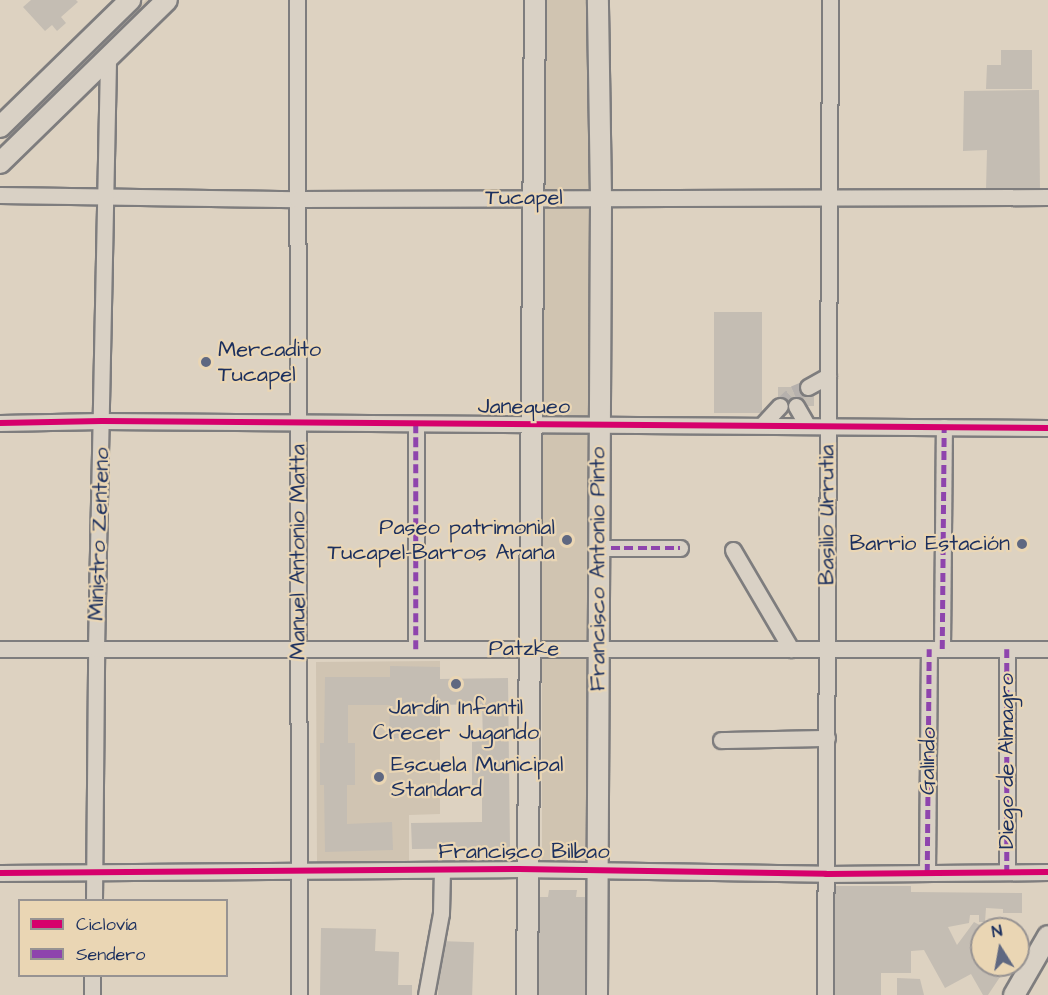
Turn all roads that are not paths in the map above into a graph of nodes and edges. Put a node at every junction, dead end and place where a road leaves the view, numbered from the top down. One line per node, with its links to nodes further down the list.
1 (167, 0): 7 (main road)
2 (297, 0): 16 (street, Manuel Antonio Matta)
3 (535, 0): 13 (main road)
4 (598, 0): 14 (main road, Francisco Antonio Pinto)
5 (830, 0): 15 (street, Basilio Urrutia)
6 (124, 5): 7 (main road); 8 (main road)
7 (108, 59): 9 (main road); 11 (street, Ministro Zenteno)
8 (0, 127)
9 (0, 163)
10 (0, 195): 11 (street, Tucapel)
11 (107, 195): 16 (street, Tucapel); 21 (street, Ministro Zenteno)
12 (1048, 197): 15 (street, Tucapel)
13 (534, 198): 14 (street, Tucapel); 16 (street, Tucapel); 25 (main road)
14 (601, 198): 15 (street, Tucapel); 26 (main road, Francisco Antonio Pinto)
15 (829, 198): 17 (street, Basilio Urrutia)
16 (297, 199): 23 (street, Manuel Antonio Matta)
17 (828, 376): 18 (street); 29 (street, Basilio Urrutia)
18 (808, 387)
19 (780, 406): 27 (street)
20 (796, 406): 28 (street)
21 (102, 421): 22 (street, Janequeo); 23 (street, Janequeo); 36 (street, Ministro Zenteno)
22 (0, 423)
23 (298, 423): 24 (street, Janequeo); 37 (street, Manuel Antonio Matta)
24 (416, 424): 25 (street, Janequeo); 38 (street)
25 (532, 425): 26 (street, Janequeo); 39 (main road)
26 (598, 425): 27 (street, Janequeo); 32 (main road, Francisco Antonio Pinto)
27 (762, 425): 28 (street, Janequeo)
28 (807, 425): 29 (street, Janequeo)
29 (827, 425): 30 (street, Janequeo); 42 (street, Basilio Urrutia)
30 (944, 428): 31 (street, Janequeo); 43 (street, Galindo)
31 (1048, 428)
32 (597, 548): 33 (street); 40 (main road, Francisco Antonio Pinto)
33 (680, 548)
34 (733, 550): 41 (street)
35 (0, 649): 36 (street, Patzke)
36 (96, 649): 37 (street, Patzke); 55 (street, Ministro Zenteno)
37 (298, 649): 38 (street, Patzke); 51 (street, Manuel Antonio Matta)
38 (416, 649): 39 (street, Patzke)
39 (528, 649): 40 (street, Patzke); 48 (main road)
40 (597, 649): 41 (street, Patzke); 50 (main road, Francisco Antonio Pinto)
41 (791, 649): 42 (street, Patzke)
42 (827, 649): 43 (street, Patzke); 46 (street, Basilio Urrutia)
43 (935, 649): 44 (street, Patzke); 56 (street, Galindo)
44 (1007, 649): 45 (street, Patzke); 52 (street, Diego de Almagro)
45 (1048, 649)
46 (827, 738): 47 (street); 57 (street, Basilio Urrutia)
47 (721, 740)
48 (528, 869): 49 (street, Francisco Bilbao); 50 (street, Francisco Bilbao); 65 (main road)
49 (442, 870): 51 (street, Francisco Bilbao); 64 (street)
50 (599, 870): 57 (street, Francisco Bilbao); 66 (main road, Francisco Antonio Pinto)
51 (299, 872): 55 (street, Francisco Bilbao); 63 (street, Manuel Antonio Matta)
52 (1007, 872): 53 (street, Francisco Bilbao); 56 (street, Francisco Bilbao)
53 (1048, 872)
54 (0, 873): 55 (street, Francisco Bilbao)
55 (95, 873): 58 (street, Ministro Zenteno)
56 (927, 873): 57 (street, Francisco Bilbao)
57 (826, 874): 67 (street, Basilio Urrutia)
58 (94, 899)
59 (1048, 936): 61 (main road)
60 (92, 977): 62 (street)
61 (1014, 994)
62 (92, 995)
63 (299, 995)
64 (426, 995)
65 (527, 995)
66 (597, 995)
67 (825, 995)

